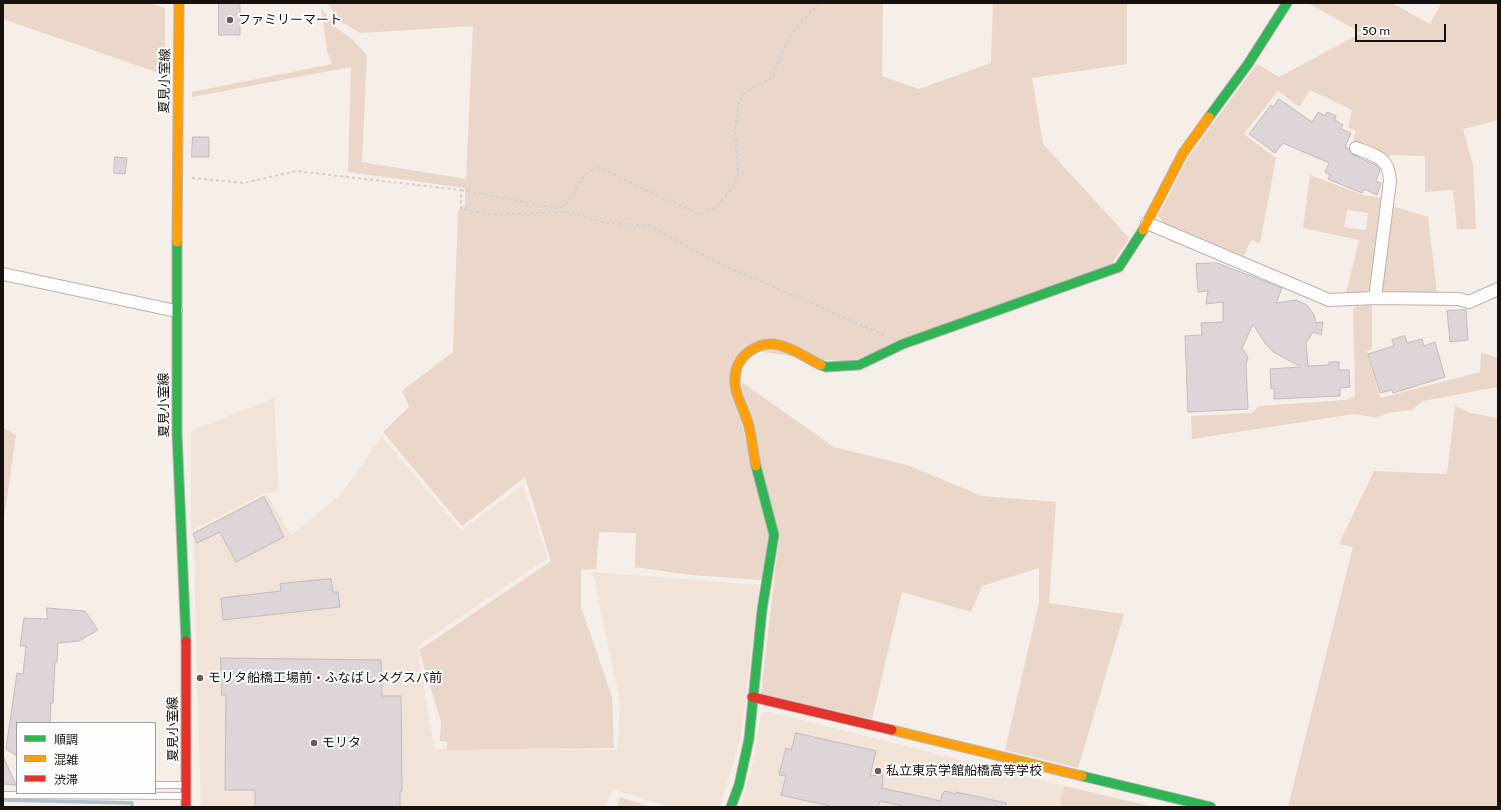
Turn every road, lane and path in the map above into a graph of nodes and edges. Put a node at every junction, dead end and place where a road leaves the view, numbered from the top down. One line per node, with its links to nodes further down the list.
1 (179, 3): 5 (street, 夏見小室線)
2 (819, 3): 6 (path)
3 (1287, 3): 7 (street)
4 (1356, 148): 10 (street)
5 (177, 178): 6 (path); 11 (street, 夏見小室線)
6 (461, 190): 12 (path)
7 (1147, 223): 10 (street); 12 (street)
8 (3, 274): 11 (street)
9 (1498, 289): 10 (street)
10 (1375, 298)
11 (176, 311): 15 (street, 夏見小室線)
12 (903, 344): 13 (street)
13 (752, 697): 19 (street); 20 (street)
14 (156, 785): 15 (lane)
15 (186, 785): 17 (street, 夏見小室線)
16 (3, 795): 17 (lane)
17 (186, 796): 18 (street, 夏見小室線)
18 (186, 807)
19 (731, 807)
20 (1211, 807)

